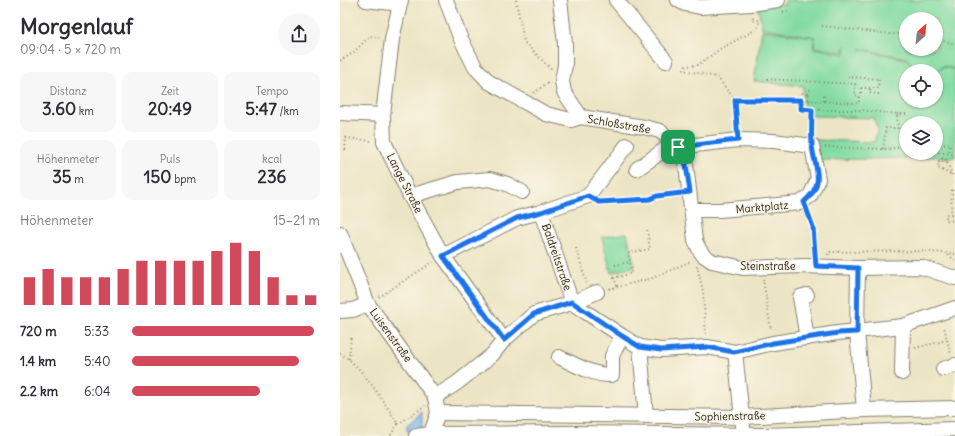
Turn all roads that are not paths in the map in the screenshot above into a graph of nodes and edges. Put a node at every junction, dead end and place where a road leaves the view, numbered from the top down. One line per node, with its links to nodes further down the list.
1 (366, 0): 7 (street, Lange Straße)
2 (446, 0): 11 (street)
3 (560, 0): 11 (street, Schloßstraße)
4 (616, 0): 9 (street)
5 (678, 0): 8 (street)
6 (778, 0): 8 (street)
7 (400, 2): 12 (street, Lange Straße)
8 (700, 4)
9 (666, 61)
10 (340, 113): 12 (street)
11 (579, 114): 14 (street, Schloßstraße)
12 (383, 115): 17 (street, Lange Straße)
13 (627, 145): 19 (street)
14 (676, 145): 15 (street); 18 (street); 18 (street, Marktplatz)
15 (637, 169)
16 (522, 192): 17 (street)
17 (410, 196): 21 (street, Lange Straße)
18 (692, 210): 22 (street, Steinstraße)
19 (541, 212): 21 (street); 26 (street, Baldreitstraße)
20 (340, 233): 27 (street, Luisenstraße)
21 (443, 256): 34 (street, Lange Straße)
22 (858, 268): 23 (street, Steinstraße); 31 (street)
23 (955, 278)
24 (596, 290): 26 (street)
25 (807, 295): 33 (street)
26 (572, 302): 32 (street); 34 (street)
27 (368, 304): 28 (street); 39 (street, Luisenstraße)
28 (340, 311)
29 (949, 311): 30 (street)
30 (903, 326): 31 (street); 38 (street)
31 (857, 332): 33 (street); 41 (street)
32 (622, 336): 35 (street); 37 (street)
33 (807, 338): 36 (street)
34 (504, 340): 39 (street)
35 (640, 347): 36 (street); 44 (street)
36 (734, 352): 45 (street)
37 (559, 357)
38 (902, 373)
39 (435, 397): 42 (street, Luisenstraße)
40 (955, 408): 41 (street, Sophienstraße)
41 (864, 410): 45 (street, Sophienstraße)
42 (438, 413): 43 (street, Sophienstraße); 48 (street, Luisenstraße)
43 (505, 414): 44 (street, Sophienstraße); 47 (street)
44 (646, 416): 45 (street, Sophienstraße)
45 (742, 417): 50 (street)
46 (955, 429): 50 (street, Sophienstraße)
47 (505, 433): 48 (street, Sophienstraße); 50 (street, Sophienstraße)
48 (431, 435): 49 (street, Sophienstraße)
49 (416, 436)
50 (742, 436)

